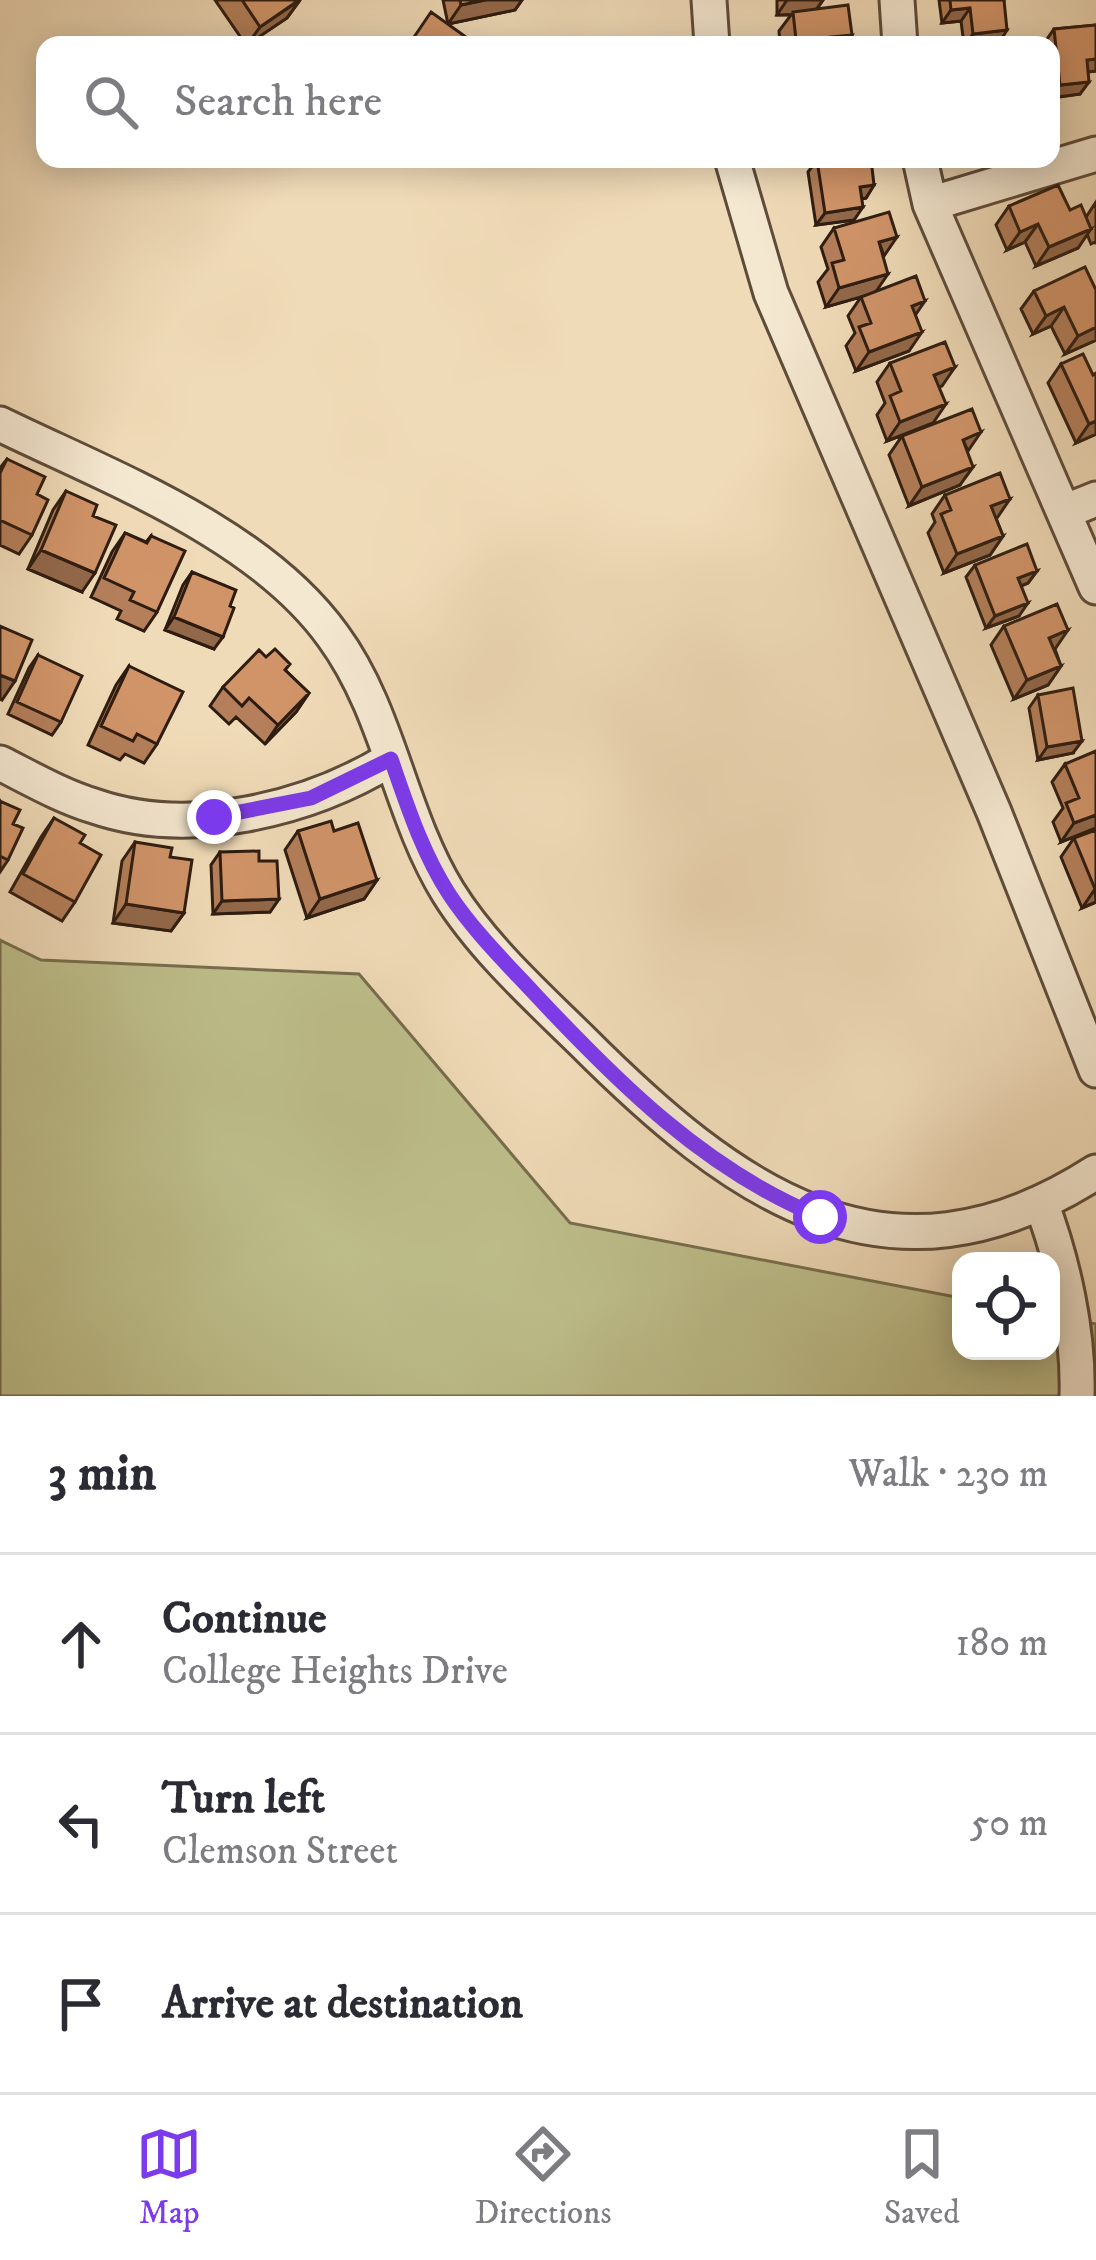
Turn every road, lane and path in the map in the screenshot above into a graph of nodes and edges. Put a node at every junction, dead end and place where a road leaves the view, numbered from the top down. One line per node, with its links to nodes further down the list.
1 (709, 0): 3 (street)
2 (896, 0): 4 (street)
3 (711, 36)
4 (899, 36)
5 (1096, 154): 6 (street)
6 (1060, 165)
7 (735, 168): 17 (street)
8 (922, 168): 10 (street)
9 (1050, 168): 10 (street)
10 (930, 204): 13 (street)
11 (0, 424): 15 (street)
12 (1096, 499): 13 (street)
13 (1064, 512): 14 (street)
14 (1096, 587)
15 (391, 759): 16 (street); 19 (street)
16 (0, 763)
17 (1096, 1070)
18 (1096, 1172): 19 (street)
19 (1041, 1203): 20 (street)
20 (1077, 1396)

